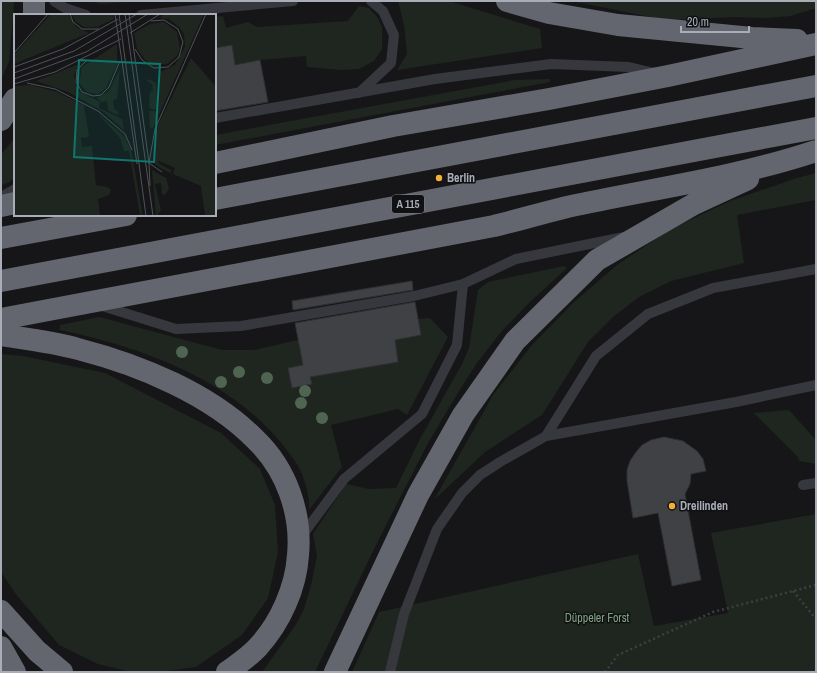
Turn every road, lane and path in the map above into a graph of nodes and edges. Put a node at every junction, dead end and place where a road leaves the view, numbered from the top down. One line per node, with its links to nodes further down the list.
1 (34, 1): 6 (highway)
2 (54, 1): 7 (lane)
3 (293, 1): 8 (lane)
4 (371, 1): 13 (lane)
5 (508, 1): 9 (highway)
6 (34, 14)
7 (83, 14)
8 (153, 14)
9 (816, 40)
10 (816, 44): 11 (highway)
11 (668, 76): 13 (lane); 20 (highway)
12 (816, 86): 23 (highway)
13 (359, 92): 15 (lane)
14 (14, 100): 16 (highway)
15 (216, 118)
16 (1, 120)
17 (816, 128): 30 (highway, A 115)
18 (816, 151): 19 (highway)
19 (794, 158): 27 (highway); 32 (highway)
20 (216, 163)
21 (14, 190): 22 (lane)
22 (1, 197)
23 (216, 199)
24 (14, 203): 25 (highway)
25 (1, 206)
26 (121, 216): 28 (highway)
27 (644, 232): 31 (lane); 48 (highway)
28 (1, 238)
29 (816, 269): 36 (lane)
30 (1, 281)
31 (462, 284): 32 (lane); 39 (lane)
32 (90, 302): 33 (highway)
33 (1, 320)
34 (1, 334): 39 (highway)
35 (816, 384): 36 (lane)
36 (546, 436): 49 (lane)
37 (816, 483): 38 (lane)
38 (803, 485)
39 (300, 539): 47 (highway)
40 (816, 585): 41 (path)
41 (793, 591): 43 (path); 50 (path)
42 (1, 611): 46 (highway)
43 (816, 619)
44 (1, 647): 45 (highway)
45 (15, 672)
46 (62, 672)
47 (227, 672)
48 (335, 672)
49 (390, 672)
50 (605, 672)

